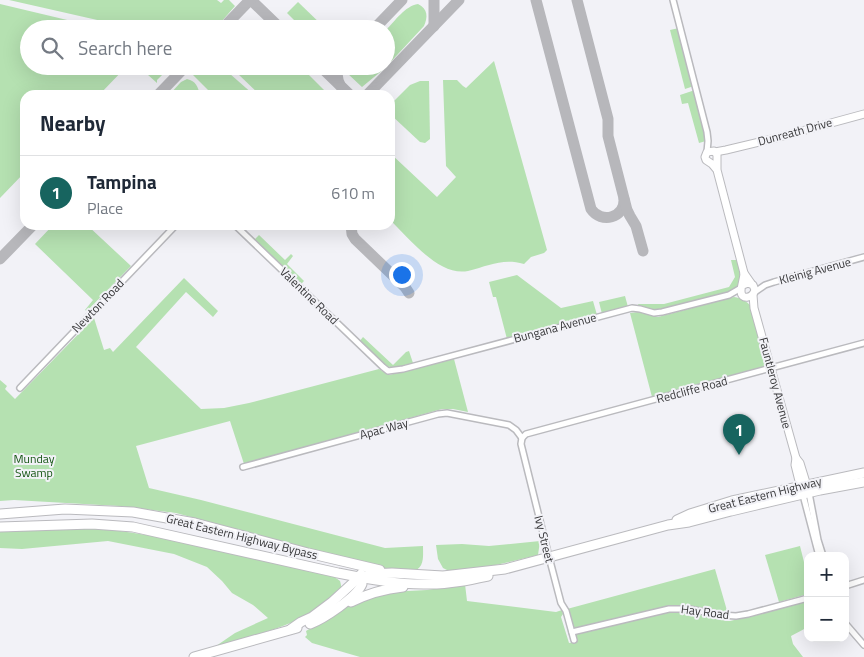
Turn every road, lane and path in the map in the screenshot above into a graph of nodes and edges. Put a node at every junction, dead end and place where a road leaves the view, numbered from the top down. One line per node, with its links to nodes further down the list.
1 (673, 0): 3 (street)
2 (864, 114): 3 (main road, Dunreath Drive)
3 (714, 156): 7 (main road)
4 (171, 230): 11 (street, Newton Road)
5 (240, 230): 9 (street, Valentine Road)
6 (864, 257): 7 (street, Kleinig Avenue)
7 (748, 290): 9 (street, Bungana Avenue); 10 (main road, Fauntleroy Avenue)
8 (864, 343): 10 (street, Redcliffe Road)
9 (383, 367)
10 (771, 368): 12 (street, Redcliffe Road); 16 (main road, Fauntleroy Avenue)
11 (20, 388)
12 (522, 438): 13 (street, Apac Way); 20 (street, Ivy Street)
13 (244, 467)
14 (864, 473): 16 (highway, Great Eastern Highway)
15 (864, 482): 16 (highway, Great Eastern Highway)
16 (804, 490): 19 (street, Fauntleroy Avenue); 20 (highway, Great Eastern Highway)
17 (0, 514): 21 (highway, Great Eastern Highway Bypass)
18 (0, 528): 24 (highway, Great Eastern Highway Bypass)
19 (820, 552)
20 (548, 557): 22 (highway, Great Eastern Highway); 34 (street, Ivy Street)
21 (332, 559): 23 (highway, Great Eastern Highway Bypass); 25 (highway, Great Eastern Highway)
22 (505, 569): 23 (highway, Great Eastern Highway); 27 (highway, Great Eastern Highway)
23 (392, 572): 25 (highway, Great Eastern Highway)
24 (338, 573): 25 (highway, Great Eastern Highway Bypass); 29 (highway)
25 (362, 578): 27 (highway, Great Eastern Highway); 29 (highway, Great Eastern Highway); 31 (highway, Great Eastern Highway)
26 (864, 580): 28 (street)
27 (428, 584): 31 (highway)
28 (849, 585)
29 (344, 591): 33 (highway, Great Eastern Highway)
30 (804, 599): 34 (street, Hay Road)
31 (340, 606): 33 (highway, Great Eastern Highway)
32 (849, 628): 36 (street)
33 (291, 629): 37 (highway, Great Eastern Highway)
34 (572, 632): 35 (street, Ivy Street)
35 (574, 640)
36 (864, 645)
37 (194, 657)

